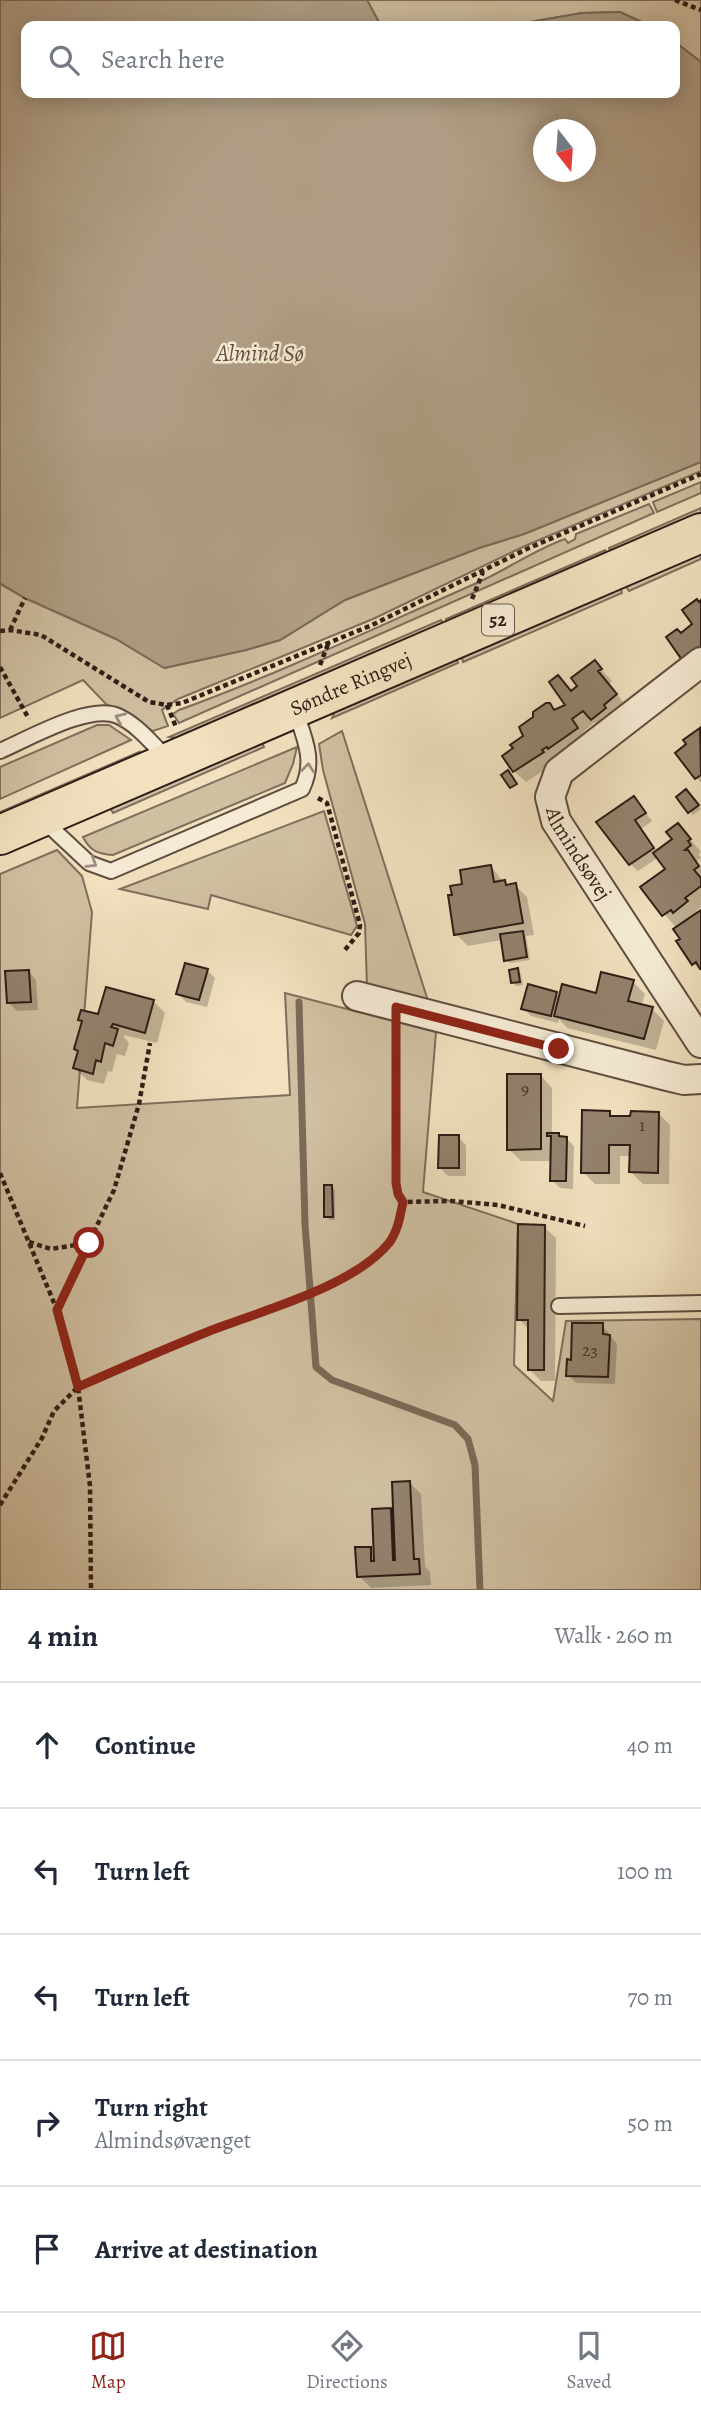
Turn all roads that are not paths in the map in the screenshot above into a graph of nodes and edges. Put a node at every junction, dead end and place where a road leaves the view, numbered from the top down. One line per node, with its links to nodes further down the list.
1 (701, 533): 3 (main road, Søndre Ringvej / 52)
2 (699, 668): 9 (street, Almindsøvej)
3 (294, 708): 4 (main road, Søndre Ringvej / 52); 6 (lane, one-way to 3)
4 (174, 747): 5 (lane, one-way to 5); 6 (main road, Søndre Ringvej / 52)
5 (0, 751)
6 (41, 818): 7 (main road, Søndre Ringvej / 52)
7 (0, 835)
8 (358, 996): 10 (street)
9 (701, 1043)
10 (701, 1079)
11 (701, 1304): 12 (lane)
12 (559, 1306)

